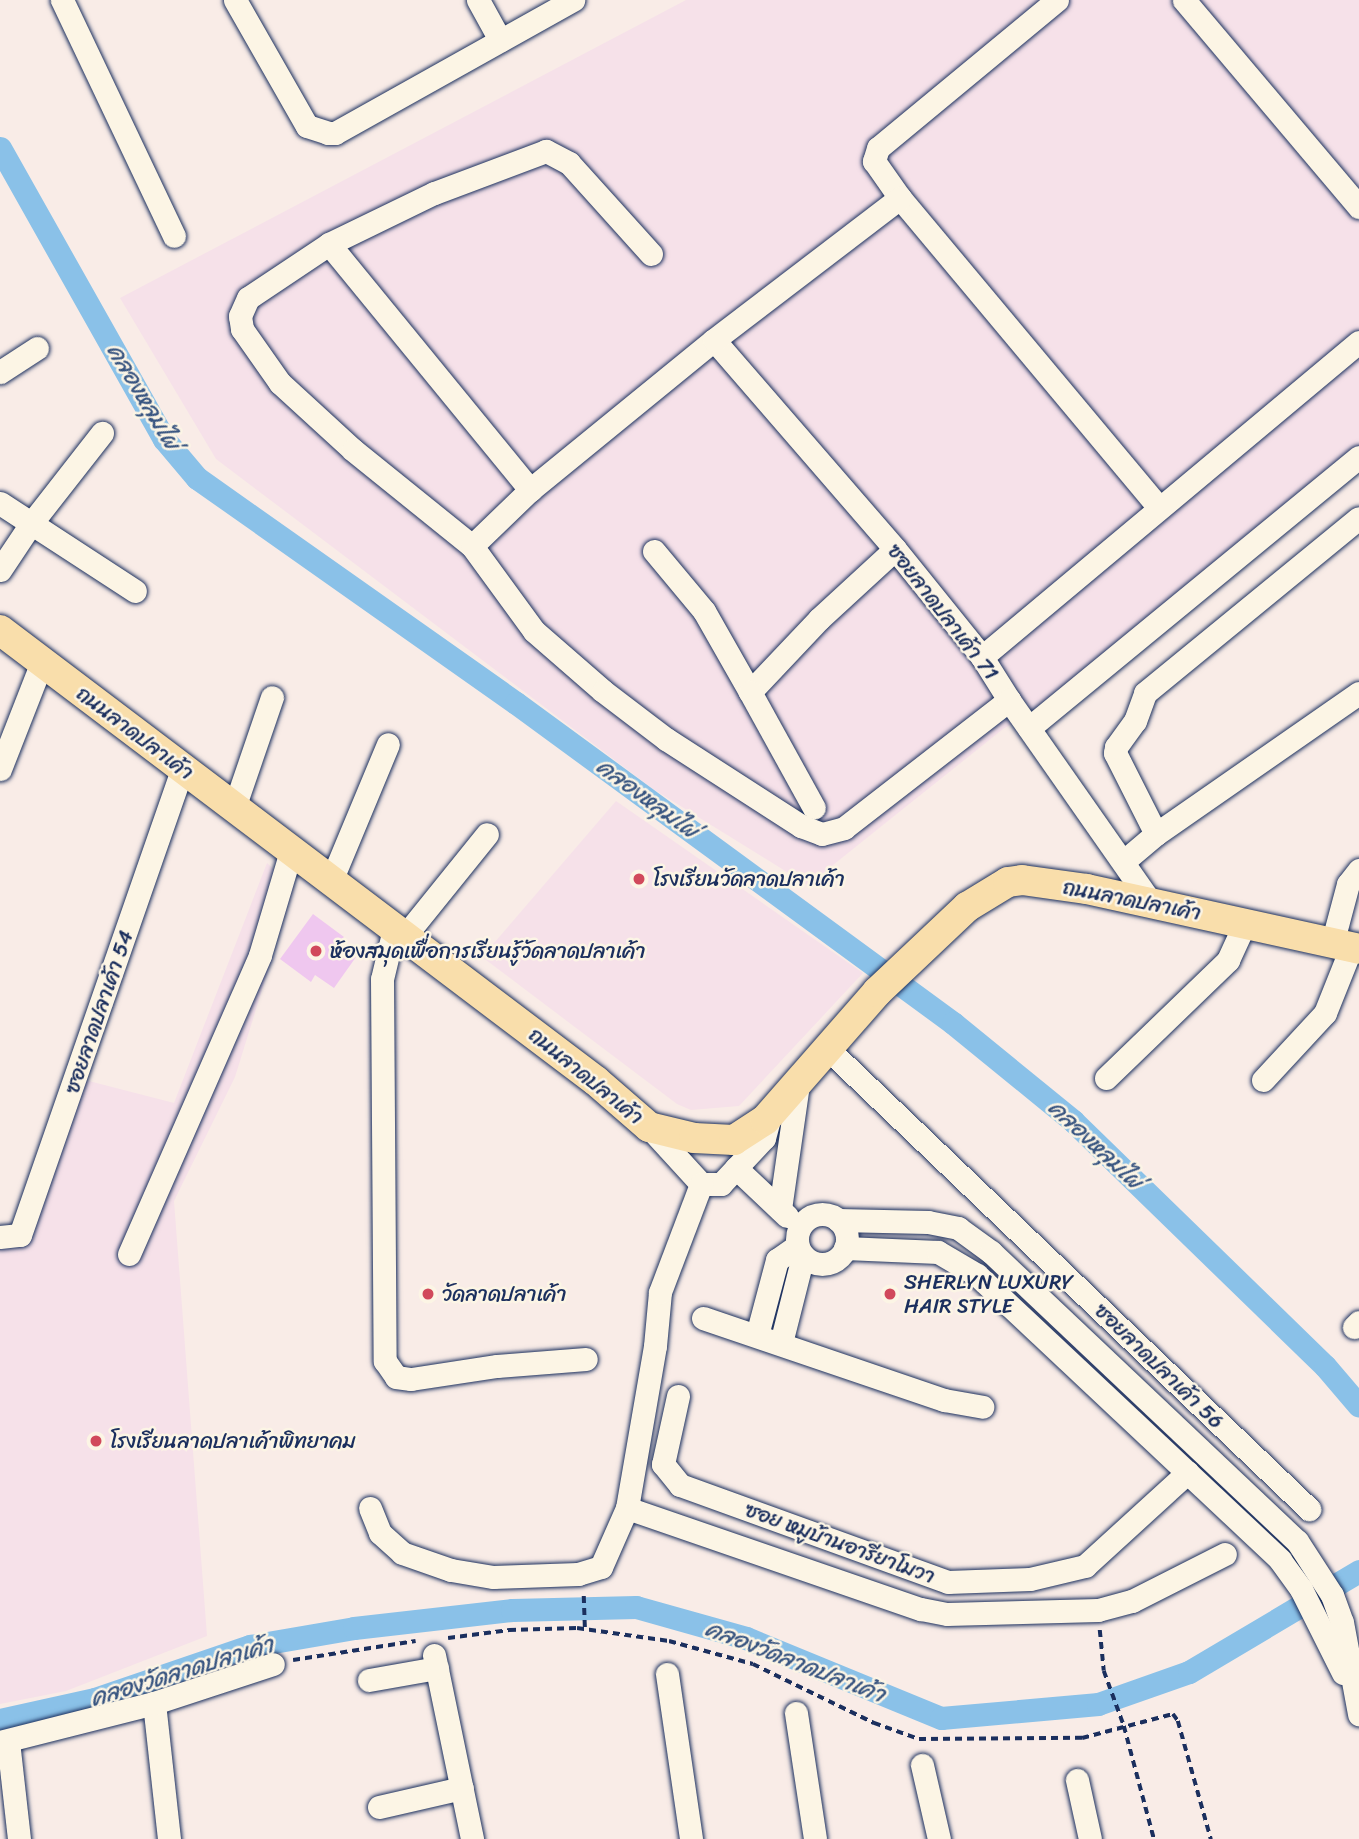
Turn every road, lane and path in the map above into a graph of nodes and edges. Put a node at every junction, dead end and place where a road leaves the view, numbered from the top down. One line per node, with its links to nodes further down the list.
1 (62, 0): 10 (street)
2 (235, 0): 7 (street)
3 (478, 0): 7 (street)
4 (573, 0): 7 (street)
5 (1057, 0): 8 (street)
6 (1184, 0): 9 (street)
7 (500, 40)
8 (900, 198): 13 (street); 21 (street)
9 (1359, 207)
10 (174, 236)
11 (329, 244): 12 (street); 19 (street); 24 (street)
12 (650, 254)
13 (714, 340): 19 (street); 25 (street, ซอยลาดปลาเค้า 71)
14 (1359, 342): 21 (street)
15 (37, 348): 16 (street)
16 (0, 372)
17 (102, 433): 23 (street)
18 (1359, 457): 36 (street)
19 (530, 491): 24 (street)
20 (0, 503): 23 (street)
21 (1158, 507): 30 (street)
22 (1359, 518): 43 (street)
23 (30, 525): 27 (street); 28 (street)
24 (471, 546): 35 (street)
25 (895, 549): 30 (street, ซอยลาดปลาเค้า 71); 32 (street)
26 (654, 551): 32 (street)
27 (0, 570)
28 (135, 591)
29 (0, 630): 31 (main road, ถนนลาดปลาเค้า)
30 (982, 657): 35 (street, ซอยลาดปลาเค้า 71)
31 (42, 662): 38 (street); 39 (main road, ถนนลาดปลาเค้า)
32 (750, 692): 41 (street)
33 (1359, 693): 43 (street)
34 (272, 697): 40 (street)
35 (1009, 700): 36 (street, ซอยลาดปลาเค้า 71)
36 (1028, 728): 45 (street, ซอยลาดปลาเค้า 71)
37 (388, 744): 47 (street)
38 (0, 769)
39 (182, 769): 40 (main road, ถนนลาดปลาเค้า); 62 (street, ซอยลาดปลาเค้า 54)
40 (234, 808): 44 (main road, ถนนลาดปลาเค้า)
41 (814, 808)
42 (487, 834): 50 (street)
43 (1156, 834): 45 (street)
44 (291, 851): 47 (main road, ถนนลาดปลาเค้า); 65 (street)
45 (1124, 861): 48 (street, ซอยลาดปลาเค้า 71)
46 (1359, 870): 51 (street)
47 (331, 881): 50 (main road, ถนนลาดปลาเค้า)
48 (1150, 901): 49 (main road, ถนนลาดปลาเค้า); 52 (main road, ถนนลาดปลาเค้า)
49 (1245, 923): 51 (main road, ถนนลาดปลาเค้า); 53 (street)
50 (399, 933): 57 (main road, ถนนลาดปลาเค้า); 69 (street)
51 (1348, 947): 54 (street)
52 (828, 1049): 55 (main road, ถนนลาดปลาเค้า); 75 (street, ซอยลาดปลาเค้า 56)
53 (1106, 1078)
54 (1263, 1080)
55 (798, 1084): 56 (main road, ถนนลาดปลาเค้า); 60 (street)
56 (770, 1115): 57 (main road, ถนนลาดปลาเค้า); 58 (street)
57 (649, 1127): 59 (street)
58 (736, 1168): 59 (street); 60 (street)
59 (701, 1184): 74 (street)
60 (780, 1209): 63 (street)
61 (838, 1220): 63 (street); 64 (street); 79 (street)
62 (0, 1237)
63 (800, 1243): 64 (street); 67 (street); 68 (street)
64 (845, 1248): 72 (street)
65 (129, 1254)
66 (703, 1318): 67 (street)
67 (757, 1335): 68 (street)
68 (780, 1343): 71 (street)
69 (586, 1359)
70 (678, 1396): 72 (street, ซอย หมูบ้านอารียาโมวา)
71 (982, 1407)
72 (1188, 1472): 79 (street)
73 (370, 1508): 74 (street)
74 (627, 1508): 78 (street)
75 (1309, 1509)
76 (1225, 1554): 78 (street)
77 (584, 1588): 80 (path)
78 (1098, 1610): 88 (path)
79 (1331, 1626): 86 (street)
80 (585, 1628): 81 (path); 88 (path)
81 (433, 1651): 82 (path); 84 (street); 92 (street)
82 (273, 1664): 85 (street)
83 (667, 1674): 97 (street)
84 (369, 1680)
85 (154, 1703): 89 (street); 95 (street)
86 (1357, 1706)
87 (796, 1713): 98 (street)
88 (1125, 1726): 101 (path); 102 (path)
89 (4, 1742): 94 (street)
90 (922, 1765): 99 (street)
91 (1077, 1780): 100 (street)
92 (462, 1788): 93 (street); 96 (street)
93 (379, 1807)
94 (19, 1839)
95 (169, 1839)
96 (472, 1839)
97 (691, 1839)
98 (815, 1839)
99 (939, 1839)
100 (1090, 1839)
101 (1154, 1839)
102 (1211, 1839)

